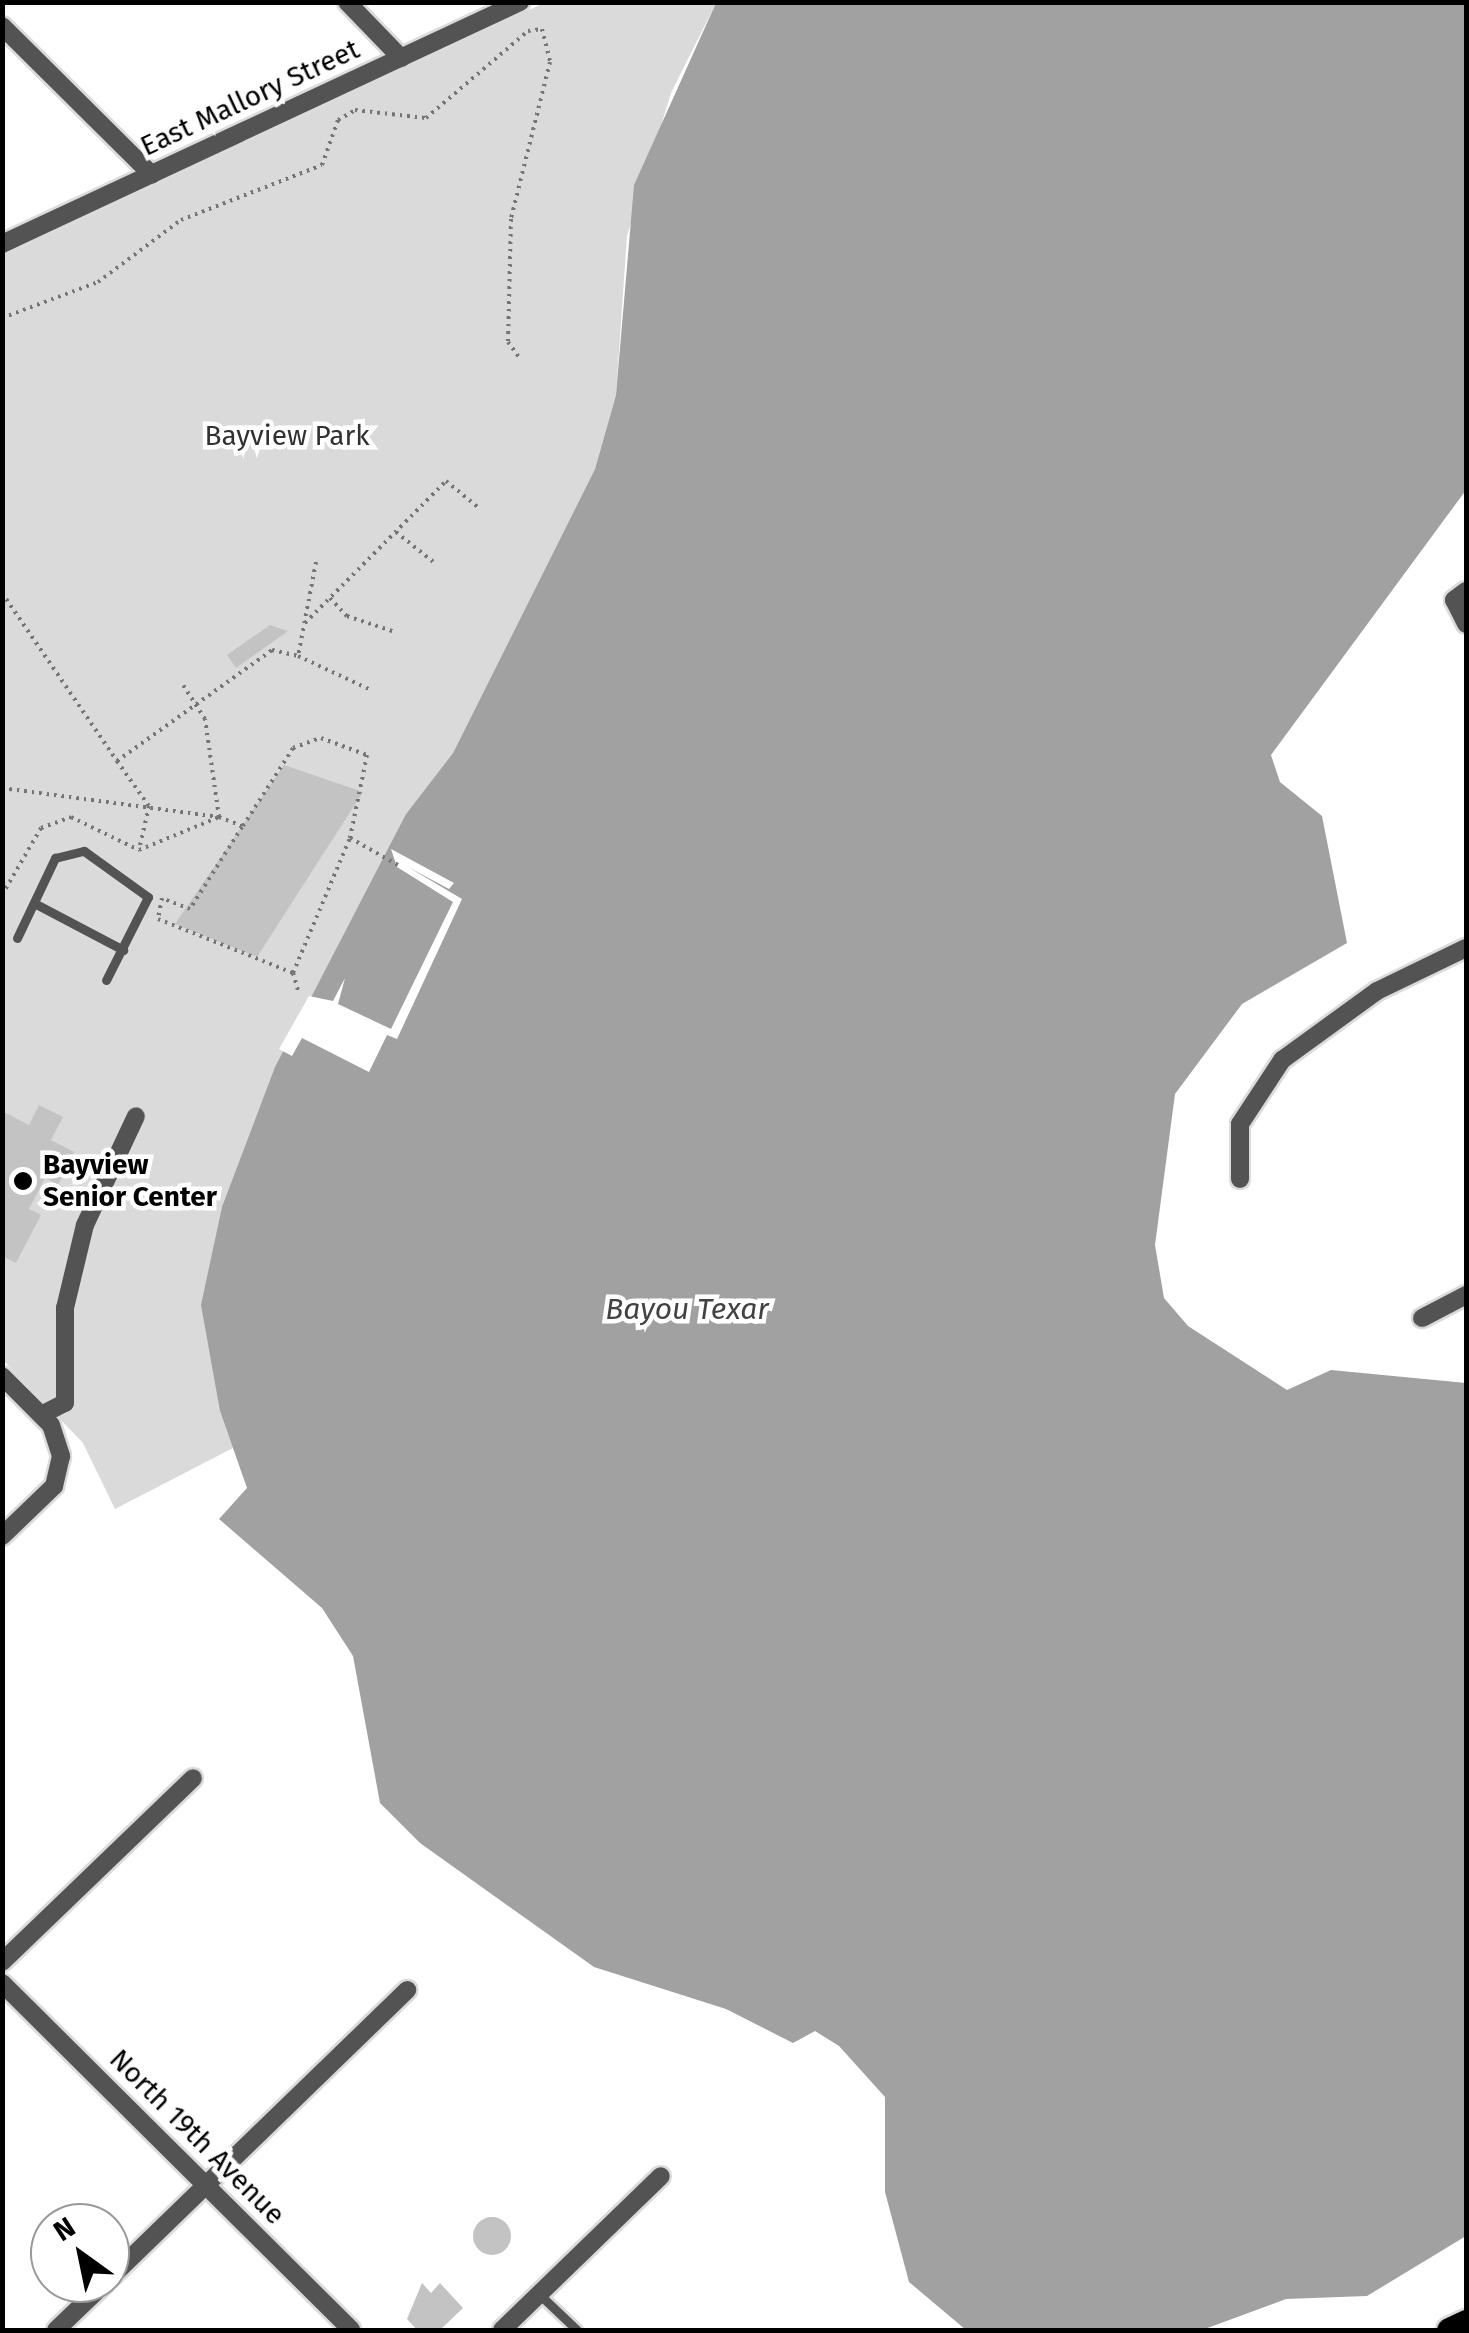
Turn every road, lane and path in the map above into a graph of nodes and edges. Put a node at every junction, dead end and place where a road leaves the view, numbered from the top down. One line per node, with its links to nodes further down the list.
1 (347, 2): 4 (street)
2 (520, 2): 4 (street, East Mallory Street)
3 (2, 26): 5 (street)
4 (401, 58): 5 (street, East Mallory Street)
5 (152, 174): 6 (street, East Mallory Street)
6 (2, 244)
7 (2, 318): 8 (path)
8 (519, 357)
9 (478, 508): 10 (path)
10 (396, 532): 12 (path); 15 (path)
11 (316, 562): 16 (path)
12 (436, 564)
13 (1466, 590): 17 (street)
14 (2, 593): 23 (path)
15 (330, 598): 16 (path); 18 (path)
16 (304, 623): 19 (path)
17 (1466, 624)
18 (394, 632)
19 (298, 656): 21 (path); 22 (path)
20 (183, 685): 22 (path)
21 (371, 690)
22 (196, 705): 23 (path); 26 (path)
23 (117, 761): 25 (path)
24 (2, 788): 25 (path)
25 (148, 806): 26 (path); 29 (path)
26 (219, 817): 27 (path); 29 (path)
27 (243, 826): 28 (path); 36 (path)
28 (350, 838): 30 (path); 36 (path)
29 (139, 850): 31 (path)
30 (398, 865)
31 (2, 894)
32 (34, 903): 33 (lane); 35 (lane); 35 (lane)
33 (17, 938)
34 (1466, 948): 40 (street)
35 (123, 950): 37 (lane)
36 (293, 973): 38 (path)
37 (106, 980)
38 (299, 994)
39 (136, 1116): 44 (street)
40 (1240, 1180)
41 (1466, 1295): 42 (street)
42 (1422, 1318)
43 (2, 1376): 44 (street)
44 (40, 1415): 45 (street)
45 (2, 1536)
46 (193, 1778): 47 (street)
47 (2, 1962)
48 (2, 1983): 51 (street, North 19th Avenue)
49 (407, 1990): 51 (street)
50 (661, 2176): 53 (street)
51 (206, 2184): 52 (street); 57 (street, North 19th Avenue)
52 (130, 2258)
53 (539, 2294): 58 (street); 59 (lane)
54 (84, 2303): 56 (street)
55 (1466, 2322): 60 (main road)
56 (56, 2330)
57 (351, 2330)
58 (502, 2330)
59 (577, 2330)
60 (1449, 2330)

